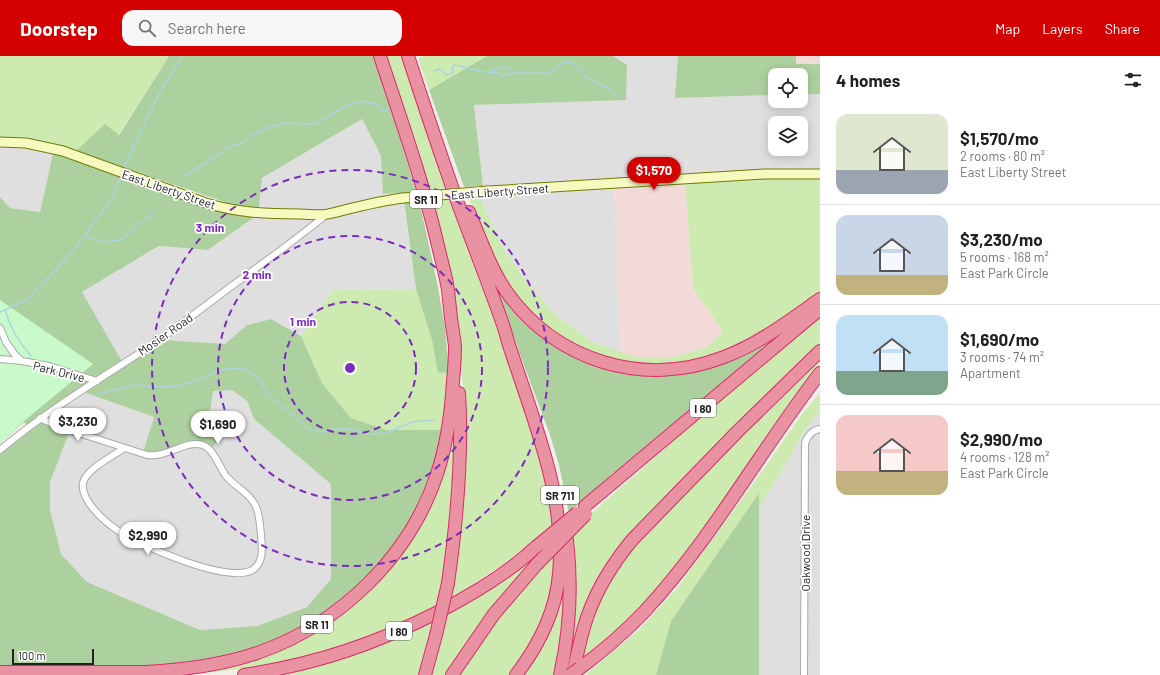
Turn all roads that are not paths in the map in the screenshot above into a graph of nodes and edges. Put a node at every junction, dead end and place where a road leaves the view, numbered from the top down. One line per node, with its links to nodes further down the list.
1 (380, 56): 12 (highway, SR 11)
2 (408, 56): 3 (highway, SR 11)
3 (432, 129): 7 (highway); 9 (highway, SR 11)
4 (0, 142): 6 (street, East Liberty Street)
5 (820, 174): 6 (street, East Liberty Street, bridge)
6 (327, 214): 17 (street, Mosier Road)
7 (820, 299)
8 (820, 309): 24 (highway, I 80)
9 (502, 323): 30 (highway, SR 11); 31 (highway, SR 711)
10 (0, 328): 11 (street, Park Drive)
11 (2, 338): 15 (street, Park Drive)
12 (455, 346): 25 (highway, SR 11); 28 (highway, bridge)
13 (820, 351): 26 (highway)
14 (0, 359): 15 (street, Park Drive)
15 (22, 362): 17 (street, Park Drive)
16 (820, 373): 23 (highway)
17 (96, 381): 19 (street, Mosier Road)
18 (820, 385): 23 (highway)
19 (40, 418): 21 (street); 22 (street, Mosier Road)
20 (820, 429): 32 (street, Oakwood Drive)
21 (124, 448): 21 (street)
22 (0, 450)
23 (742, 483): 26 (highway)
24 (586, 510): 27 (highway, I 80, bridge); 29 (highway, bridge)
25 (0, 672)
26 (574, 673)
27 (244, 675)
28 (425, 675)
29 (452, 675)
30 (516, 675)
31 (560, 675)
32 (804, 675)

